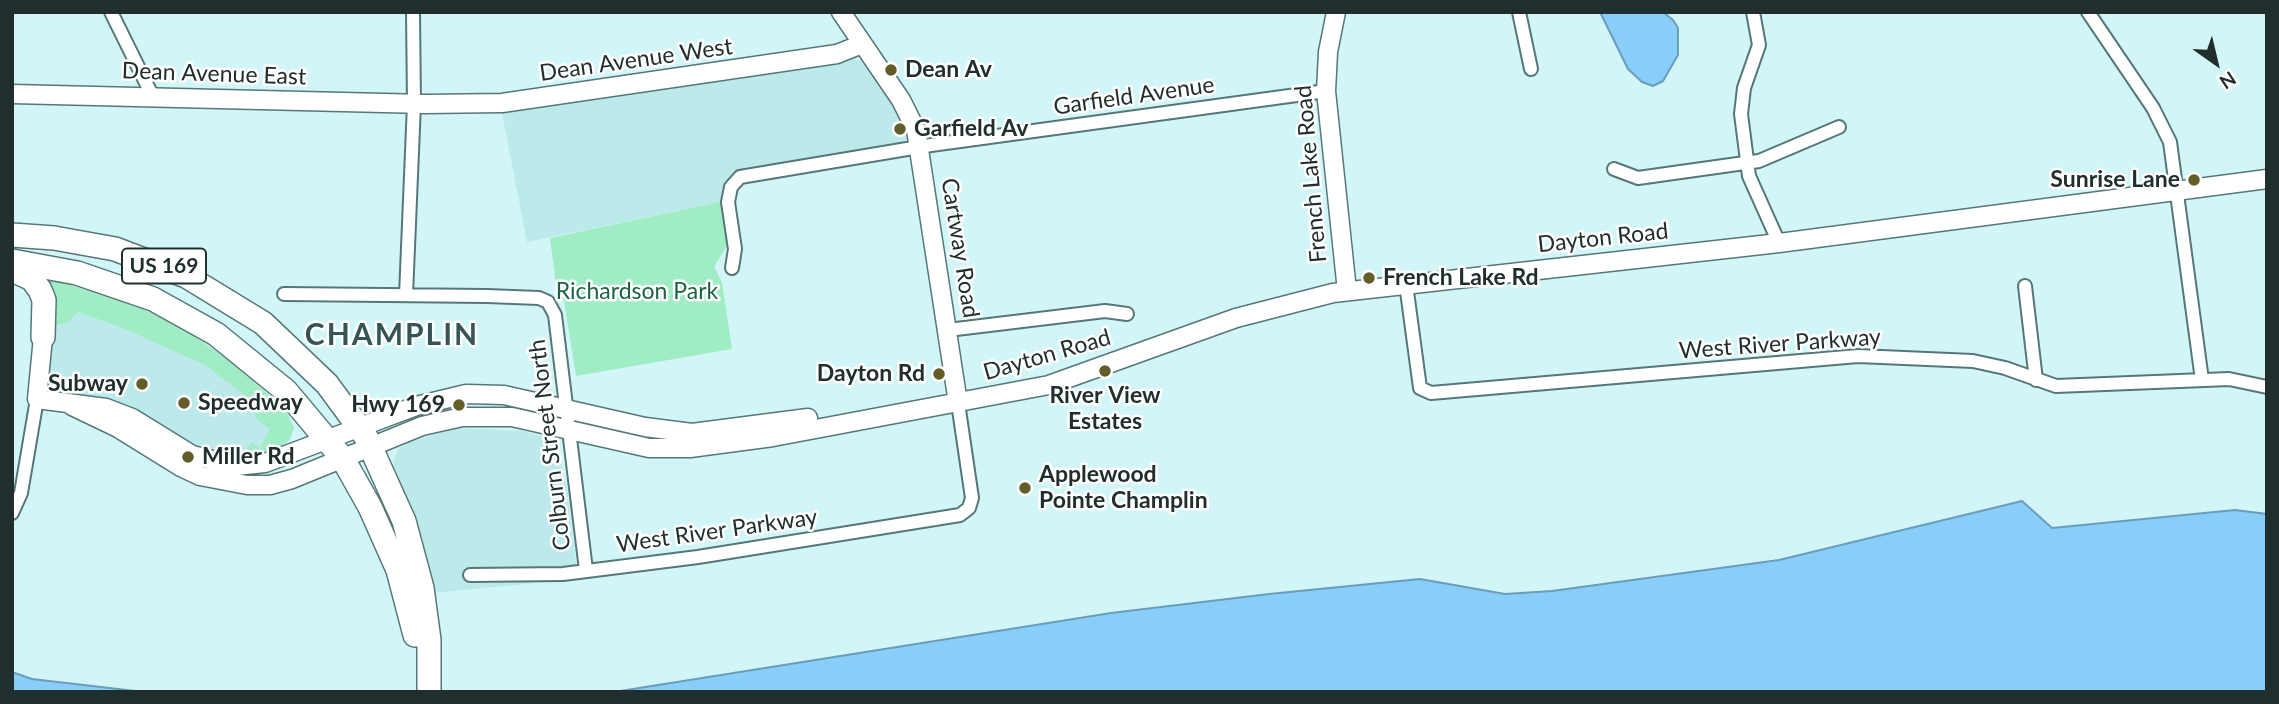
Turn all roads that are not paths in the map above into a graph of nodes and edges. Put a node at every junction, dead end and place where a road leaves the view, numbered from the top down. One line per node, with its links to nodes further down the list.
1 (111, 12): 12 (street)
2 (413, 12): 13 (street)
3 (841, 12): 8 (main road, Cartway Road)
4 (1336, 12): 10 (main road, French Lake Road)
5 (1519, 12): 9 (street)
6 (1754, 12): 16 (street)
7 (2088, 12): 19 (street)
8 (862, 44): 13 (main road, Dean Avenue West); 15 (main road, Cartway Road)
9 (1531, 69)
10 (1326, 91): 15 (street, Garfield Avenue); 27 (main road, French Lake Road)
11 (12, 94): 12 (main road, Dean Avenue East)
12 (152, 95): 13 (main road, Dean Avenue East)
13 (414, 104): 29 (street)
14 (1839, 127): 16 (street)
15 (919, 149): 23 (street, Garfield Avenue); 31 (main road, Cartway Road)
16 (1748, 163): 17 (street); 21 (street)
17 (1614, 169)
18 (2267, 179): 19 (main road, Dayton Road)
19 (2178, 191): 21 (main road, Dayton Road); 34 (street)
20 (17, 234): 40 (highway, US 169)
21 (1779, 243): 25 (main road, Dayton Road)
22 (12, 261): 42 (highway, US 169)
23 (732, 268)
24 (12, 270): 32 (highway)
25 (1406, 284): 27 (main road, Dayton Road); 33 (street, West River Parkway)
26 (2025, 286): 33 (street)
27 (1347, 291): 37 (main road, Dayton Road)
28 (284, 294): 29 (street)
29 (406, 295): 39 (street, Colburn Street North)
30 (1126, 314): 31 (street)
31 (948, 330): 37 (main road, Cartway Road)
32 (43, 337): 36 (main road)
33 (2036, 380): 34 (street, West River Parkway)
34 (2203, 380): 35 (street, West River Parkway)
35 (2267, 387)
36 (37, 400): 38 (main road); 46 (street)
37 (958, 403): 39 (main road, Dayton Road); 41 (main road, Dayton Road); 45 (street, Cartway Road)
38 (72, 406): 42 (main road, Dayton Road); 44 (main road, Dayton Road)
39 (566, 406): 40 (main road, Dayton Road); 41 (street, Colburn Street North)
40 (359, 426): 42 (main road, Dayton Road); 43 (highway, US 169)
41 (569, 430): 43 (main road, Dayton Road); 47 (street, Colburn Street North)
42 (327, 437): 44 (highway, US 169)
43 (372, 448): 44 (main road, Dayton Road); 49 (highway, US 169)
44 (343, 459): 49 (highway, US 169)
45 (967, 511): 47 (street, West River Parkway)
46 (12, 513)
47 (586, 570): 48 (street, West River Parkway)
48 (470, 575)
49 (429, 690)

